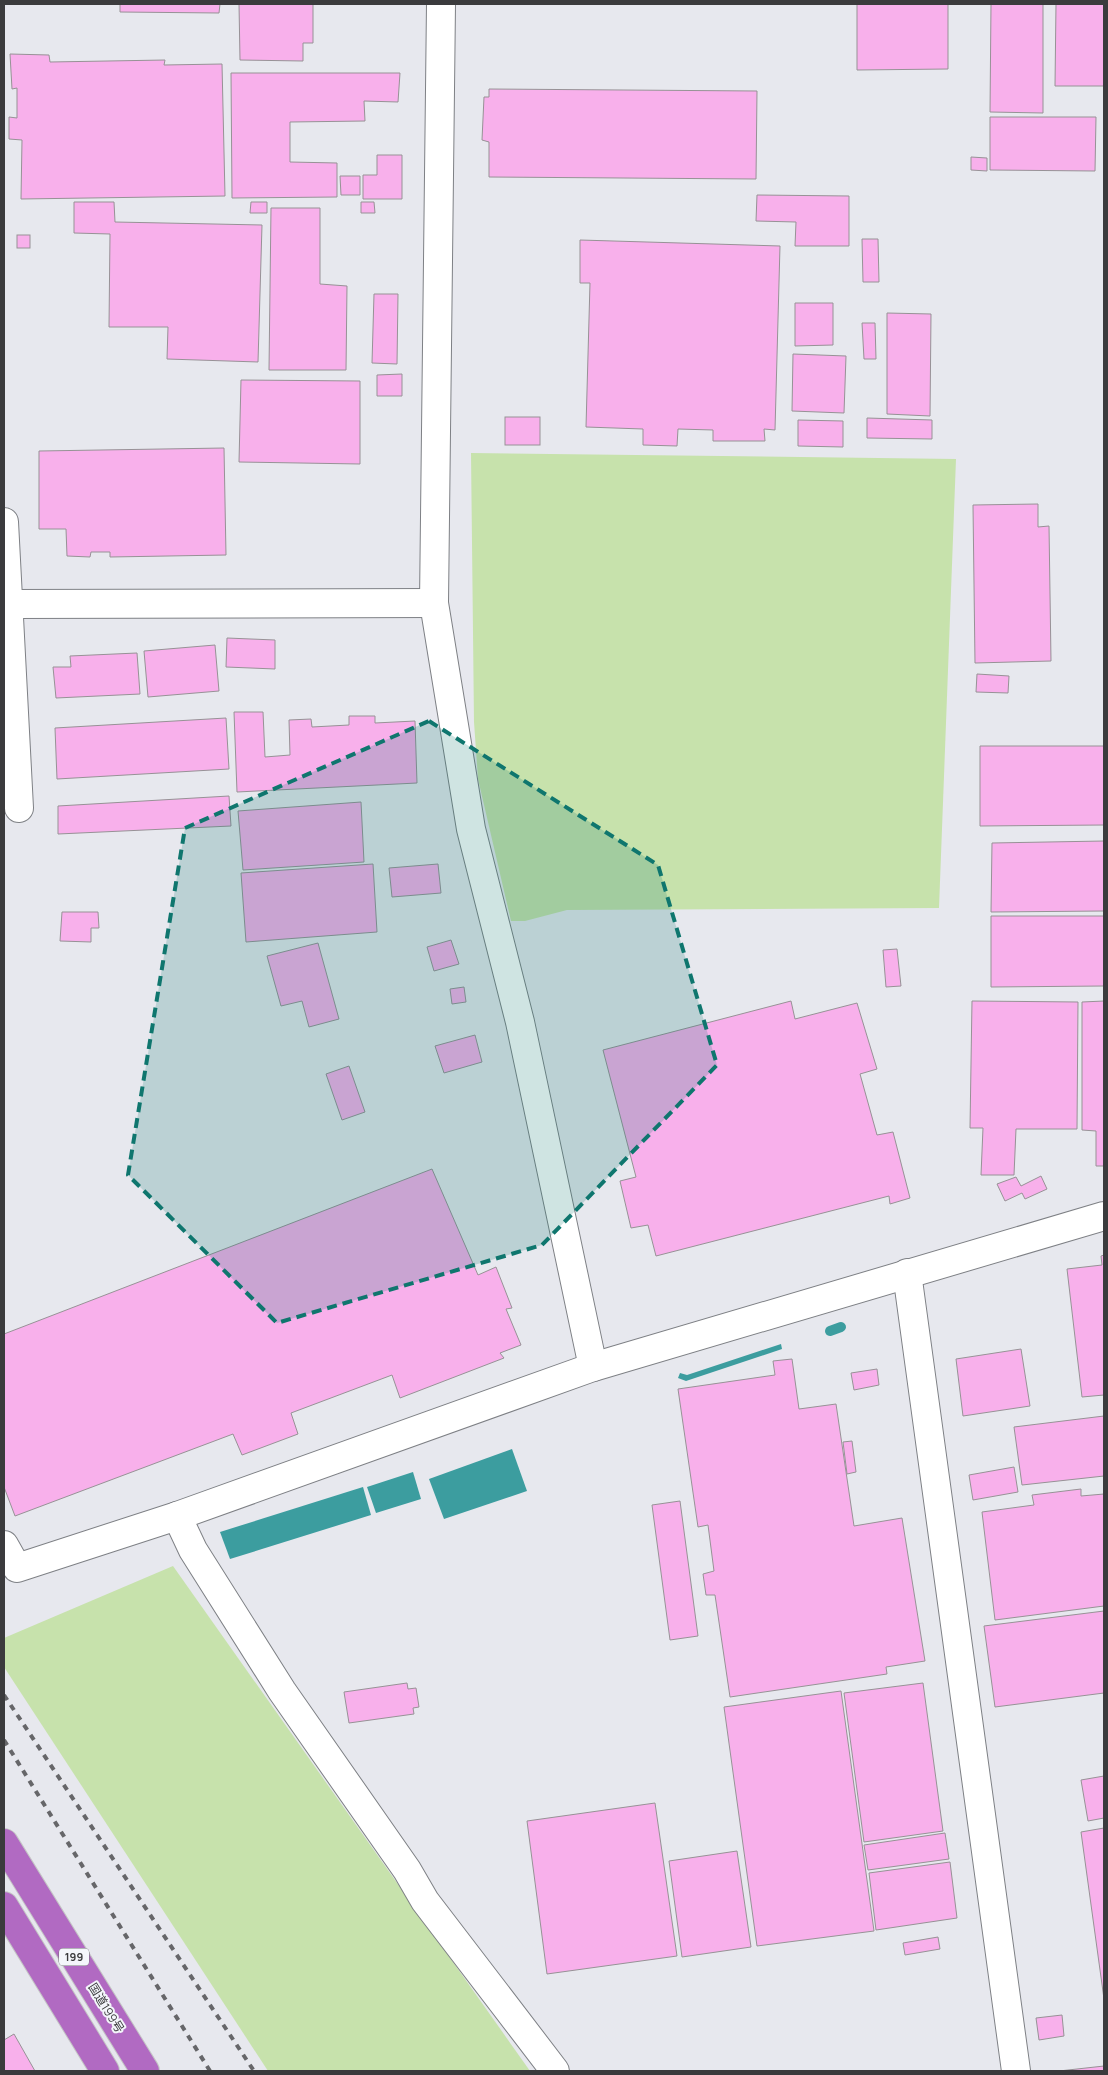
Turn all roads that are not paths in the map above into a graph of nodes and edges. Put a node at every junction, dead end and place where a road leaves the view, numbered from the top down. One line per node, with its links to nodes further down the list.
1 (441, 4): 3 (street)
2 (4, 522): 4 (street)
3 (434, 603): 4 (street); 8 (street)
4 (9, 604): 5 (street)
5 (20, 808)
6 (1104, 1216): 7 (street)
7 (907, 1273): 8 (street); 16 (street)
8 (593, 1366): 9 (street)
9 (177, 1516): 10 (street); 15 (street)
10 (4, 1545)
11 (4, 1842): 14 (highway, 国道199号 / 199)
12 (4, 1906): 13 (highway, 199)
13 (105, 2071)
14 (145, 2071)
15 (555, 2071)
16 (1016, 2071)

